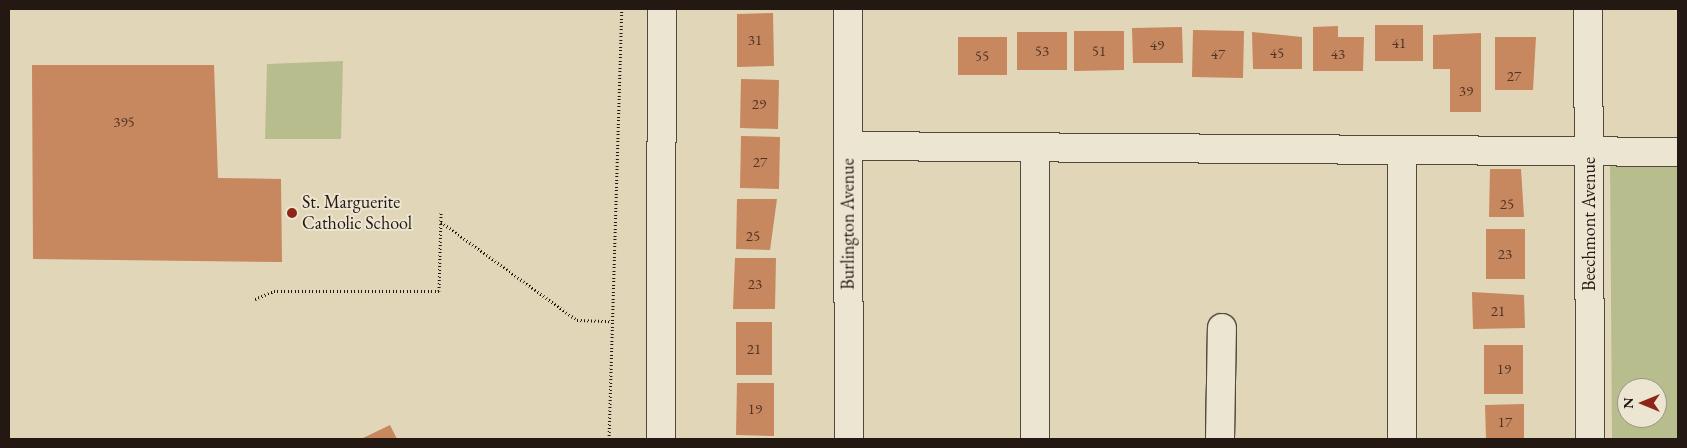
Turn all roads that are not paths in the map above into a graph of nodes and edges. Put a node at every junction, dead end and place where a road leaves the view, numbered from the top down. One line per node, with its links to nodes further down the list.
1 (662, 9): 10 (street)
2 (848, 9): 4 (street, Burlington Avenue)
3 (1588, 9): 7 (street, Beechmont Avenue)
4 (848, 146): 5 (street); 11 (street, Burlington Avenue)
5 (1035, 147): 6 (street); 12 (street)
6 (1402, 151): 7 (street); 14 (street)
7 (1589, 152): 8 (street); 15 (street, Beechmont Avenue)
8 (1678, 152)
9 (1222, 328): 13 (street)
10 (661, 439)
11 (849, 439)
12 (1035, 439)
13 (1220, 439)
14 (1402, 439)
15 (1590, 439)

